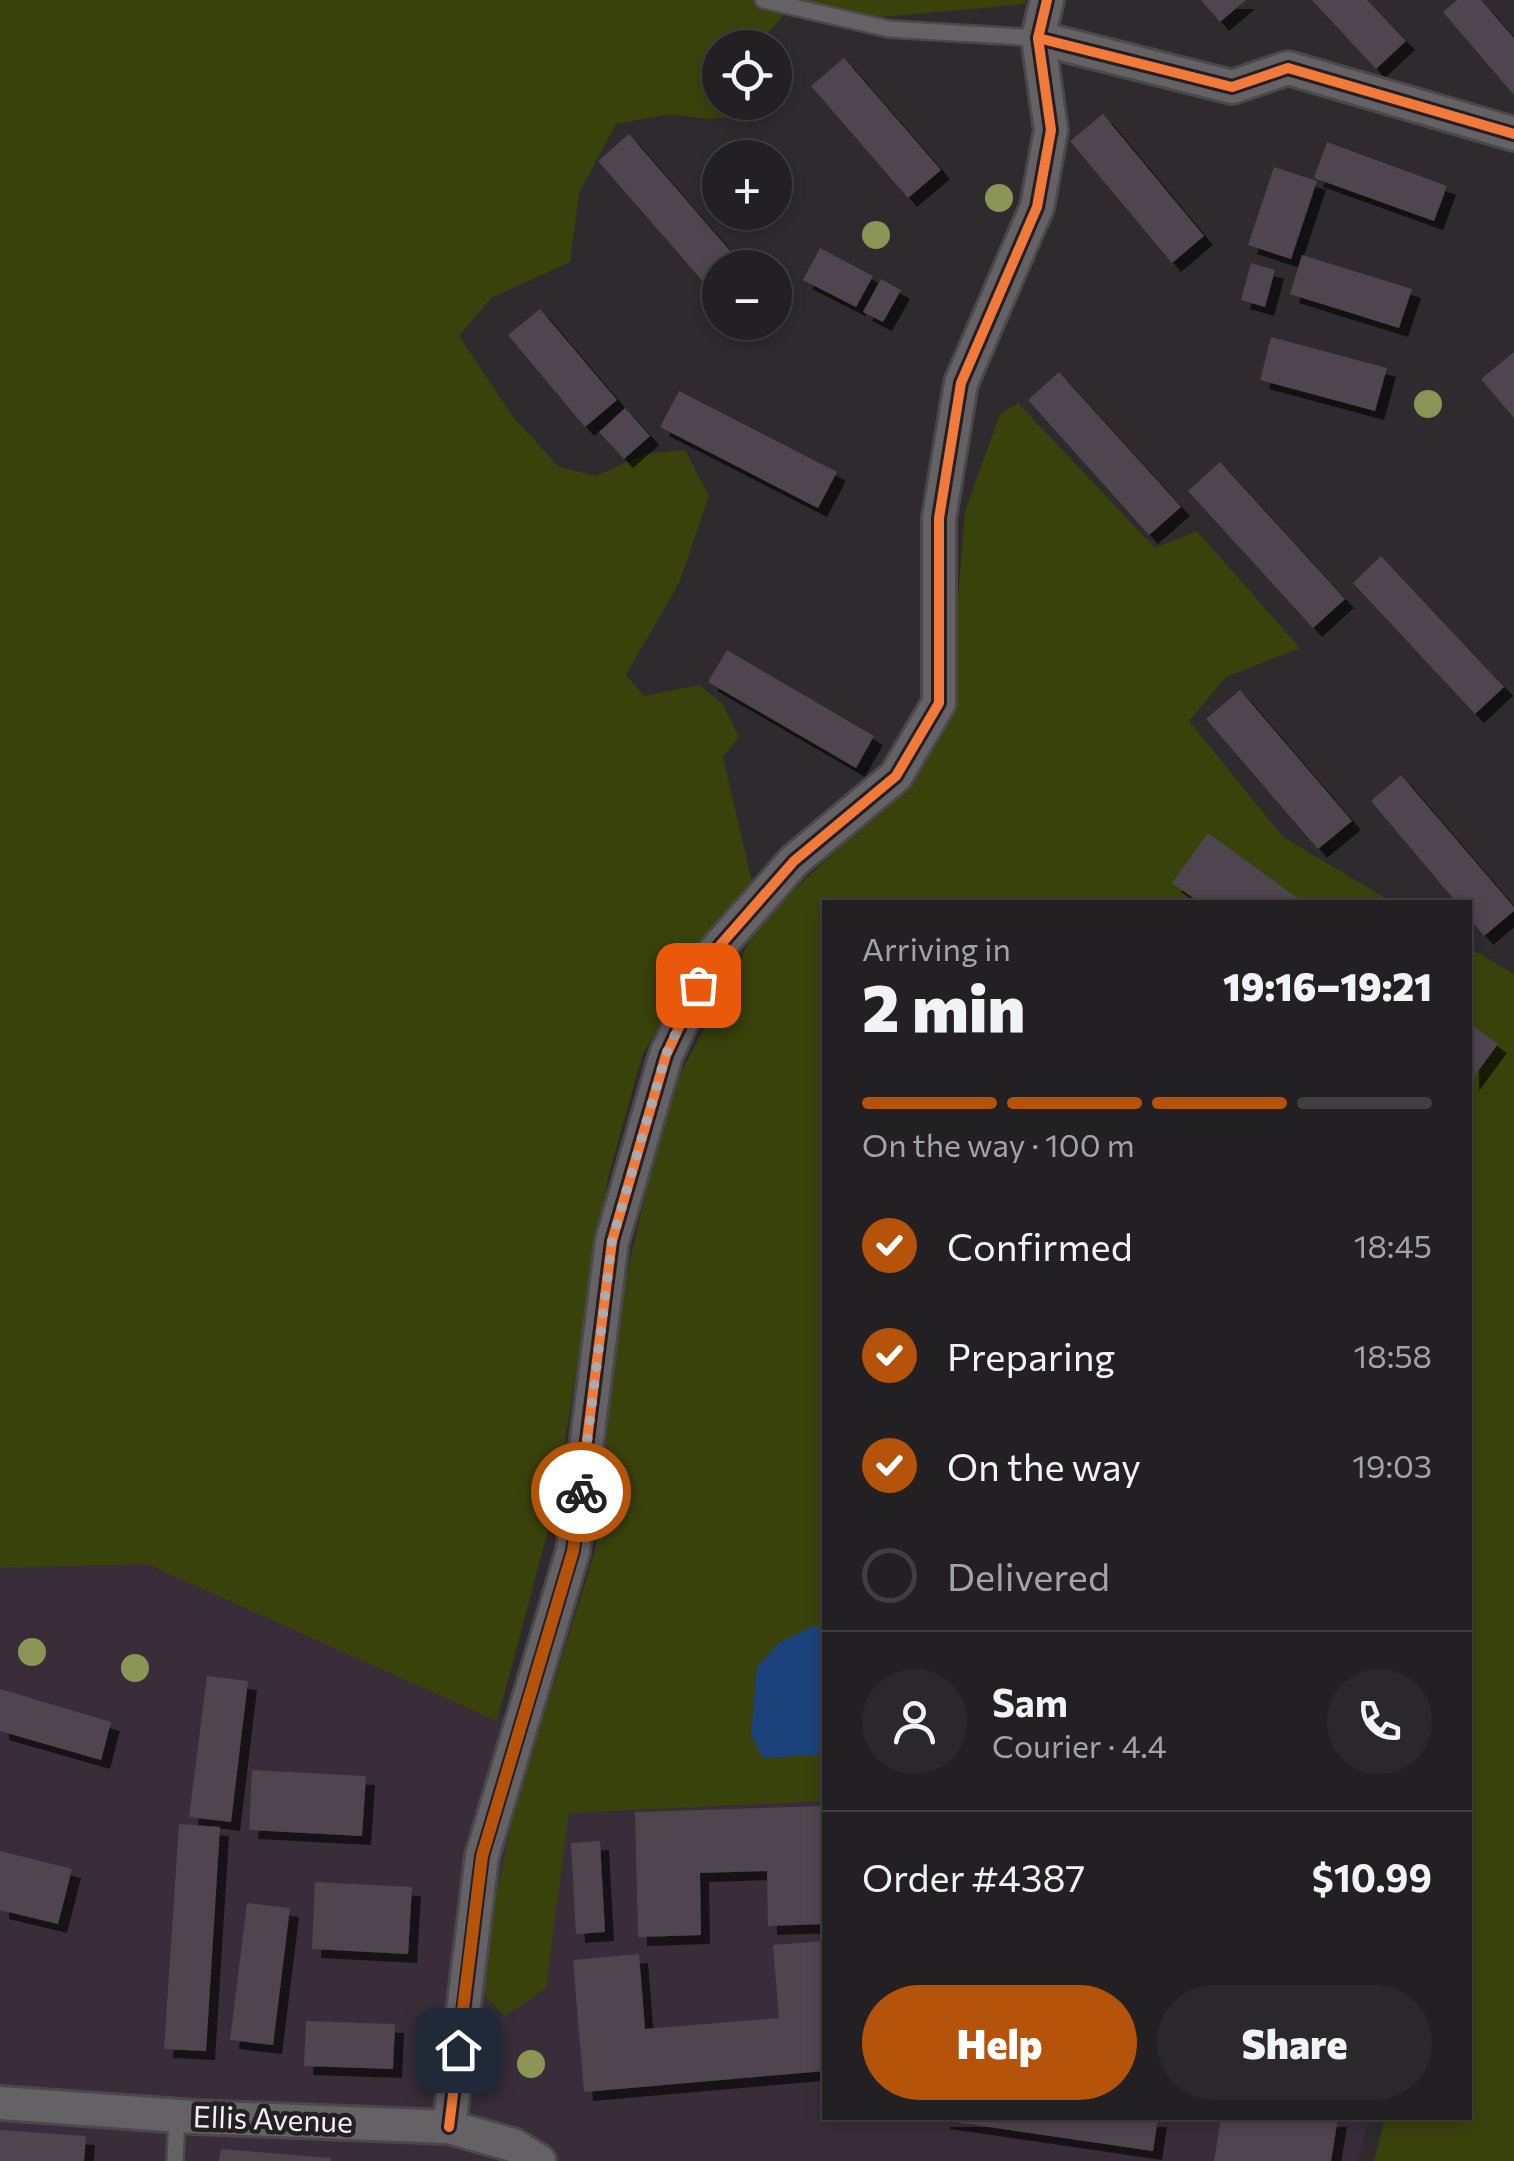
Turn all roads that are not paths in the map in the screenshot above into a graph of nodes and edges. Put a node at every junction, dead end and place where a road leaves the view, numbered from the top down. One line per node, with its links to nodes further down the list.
1 (763, 0): 3 (lane)
2 (1046, 0): 3 (street)
3 (1038, 38): 4 (street); 7 (street)
4 (1514, 134)
5 (0, 2103): 6 (street, Ellis Avenue)
6 (177, 2116): 7 (street, Ellis Avenue); 8 (lane)
7 (449, 2127): 9 (street, Ellis Avenue)
8 (176, 2161)
9 (539, 2161)

